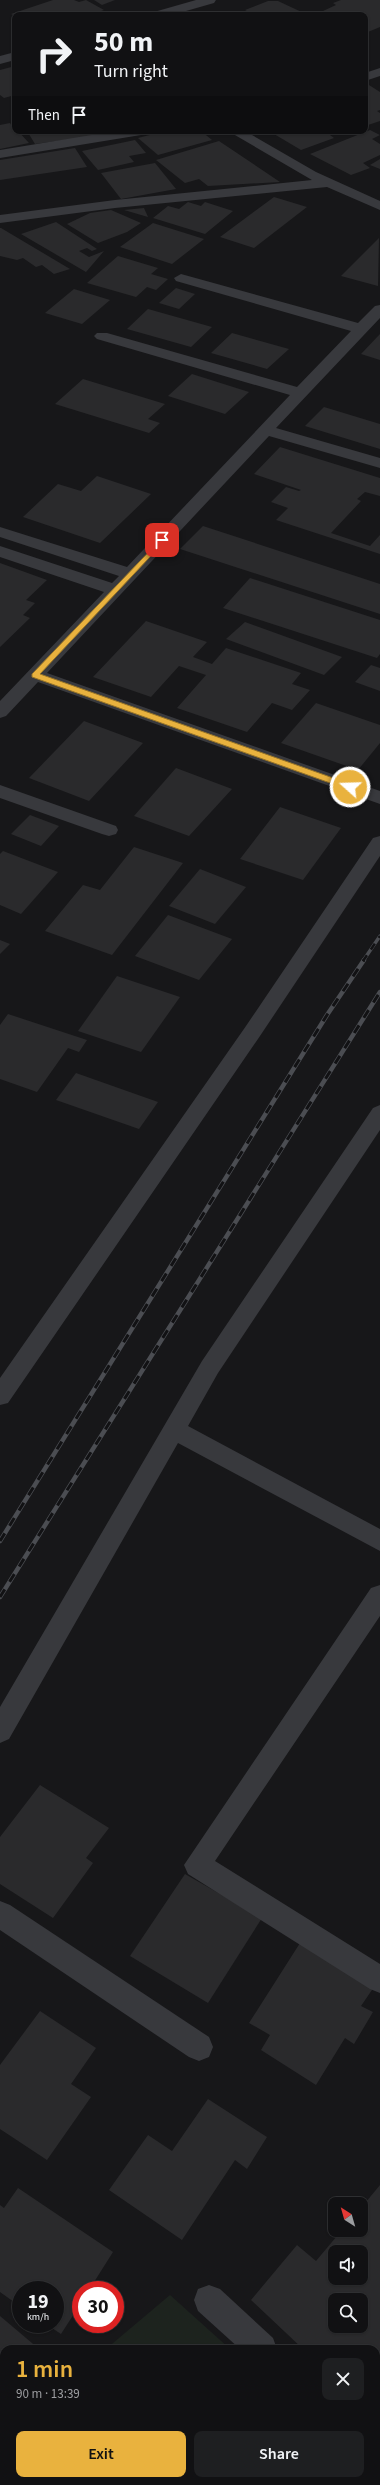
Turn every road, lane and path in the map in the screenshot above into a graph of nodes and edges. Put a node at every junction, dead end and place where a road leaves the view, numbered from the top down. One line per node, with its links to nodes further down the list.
1 (210, 0): 2 (street)
2 (168, 12)
3 (12, 57): 4 (street)
4 (0, 60)
5 (380, 72): 6 (street)
6 (368, 76)
7 (123, 134): 9 (street)
8 (240, 134): 10 (street)
9 (0, 154)
10 (328, 183): 11 (street); 12 (street)
11 (380, 206)
12 (0, 219)
13 (181, 278): 15 (street)
14 (380, 309): 15 (street)
15 (362, 329): 17 (street)
16 (102, 336): 17 (street)
17 (300, 393): 18 (street)
18 (266, 430): 19 (street); 22 (street)
19 (380, 463)
20 (0, 532): 22 (street)
21 (0, 551): 23 (street)
22 (130, 574): 23 (street)
23 (115, 590): 24 (street)
24 (35, 675): 25 (street); 27 (street)
25 (0, 712)
26 (0, 791): 28 (street)
27 (380, 798)
28 (109, 830)
29 (380, 842): 31 (street)
30 (380, 1113): 32 (street)
31 (0, 1396)
32 (174, 1430): 33 (street); 35 (street)
33 (380, 1541)
34 (380, 1596): 37 (street)
35 (0, 1731)
36 (0, 1914): 38 (street)
37 (380, 1980)
38 (199, 2047)
39 (209, 2300): 40 (street)
40 (258, 2345)

